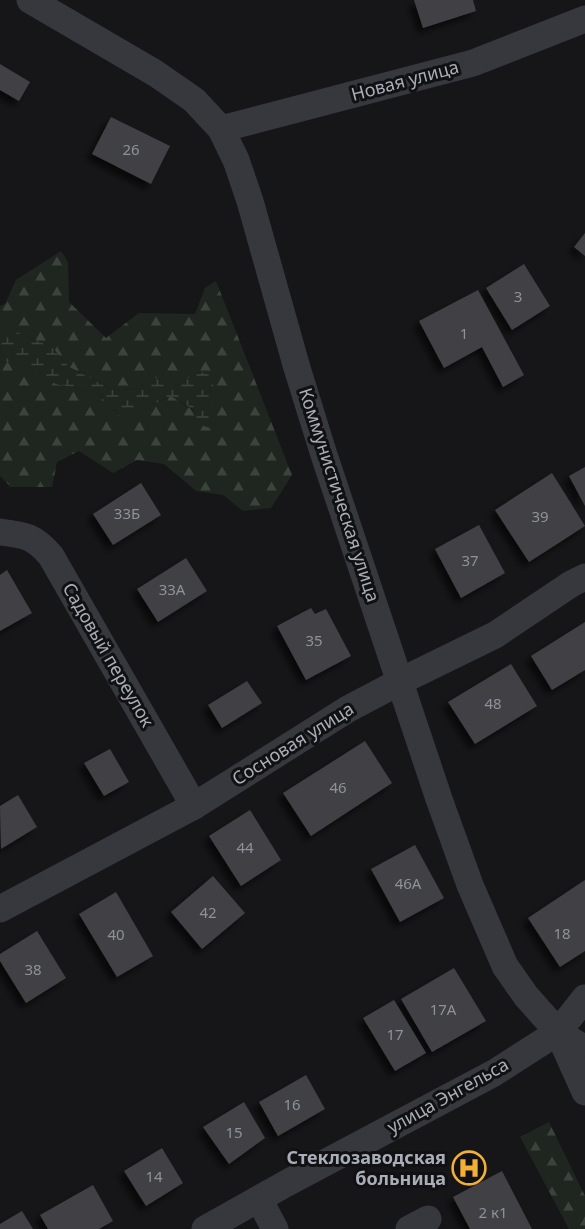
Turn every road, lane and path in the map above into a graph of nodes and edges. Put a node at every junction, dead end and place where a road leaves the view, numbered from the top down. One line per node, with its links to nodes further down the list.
1 (30, 0): 3 (street, Коммунистическая улица)
2 (585, 19): 3 (street, Новая улица)
3 (221, 129): 6 (street, Коммунистическая улица)
4 (0, 532): 7 (street, Садовый переулок)
5 (585, 577): 6 (street, Сосновая улица)
6 (401, 681): 7 (street, Сосновая улица); 10 (street, Коммунистическая улица)
7 (194, 806): 8 (street, Сосновая улица)
8 (0, 909)
9 (585, 999): 10 (street, улица Энгельса)
10 (558, 1032): 11 (street, Коммунистическая улица); 12 (street); 13 (street, улица Энгельса)
11 (585, 1049)
12 (585, 1092)
13 (259, 1199): 14 (street, улица Энгельса); 15 (street)
14 (205, 1229)
15 (275, 1229)

